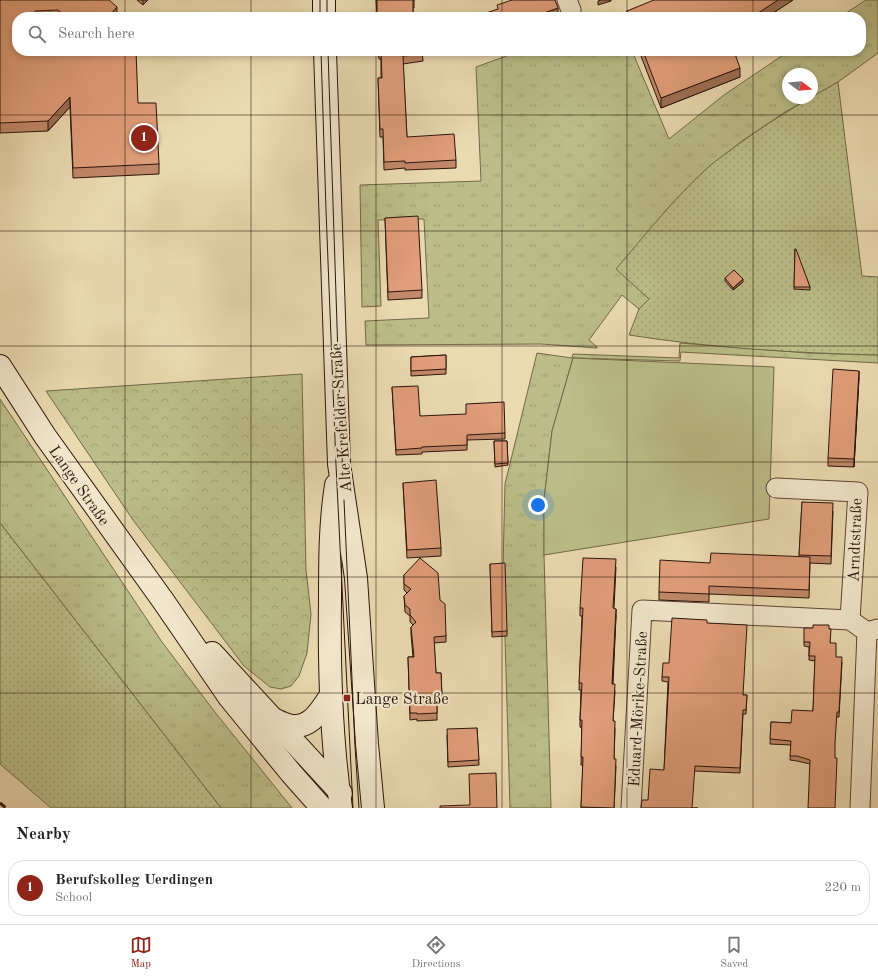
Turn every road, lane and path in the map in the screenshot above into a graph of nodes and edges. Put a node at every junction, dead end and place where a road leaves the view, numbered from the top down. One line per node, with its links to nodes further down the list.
1 (324, 0): 2 (street)
2 (324, 12)
3 (325, 56): 5 (street, Alte Krefelder Straße)
4 (0, 366): 7 (street, Lange Straße)
5 (339, 464): 10 (street); 15 (street, Alte Krefelder Straße)
6 (776, 488): 8 (street, Arndtstraße)
7 (164, 602): 11 (street, Lange Straße); 13 (street, Lange Straße)
8 (850, 620): 9 (street); 16 (street, Eduard-Mörike-Straße)
9 (873, 631): 17 (street)
10 (331, 695): 11 (street); 12 (street)
11 (273, 719): 12 (street, Lange Straße)
12 (340, 799): 14 (street, Lange Straße)
13 (322, 808)
14 (355, 808)
15 (373, 808)
16 (631, 808)
17 (860, 808)

